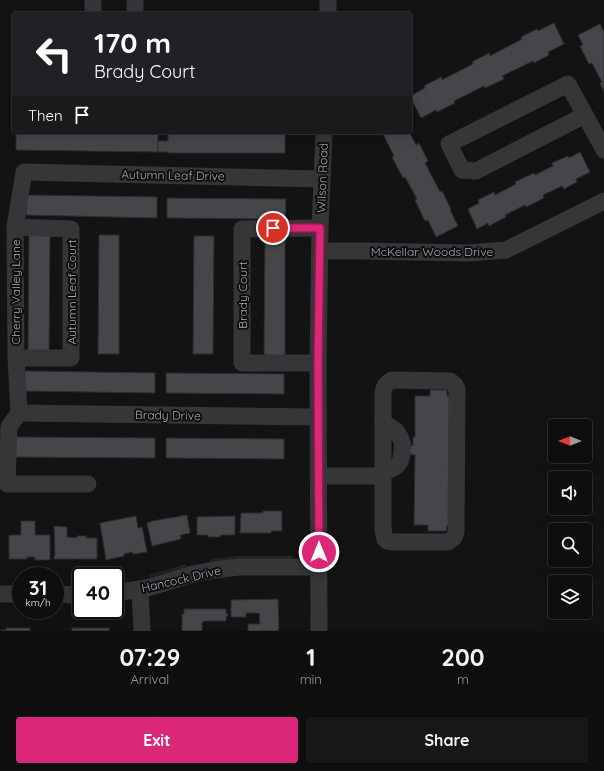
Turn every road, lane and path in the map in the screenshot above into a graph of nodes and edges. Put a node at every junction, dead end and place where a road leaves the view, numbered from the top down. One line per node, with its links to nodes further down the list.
1 (93, 0): 4 (street)
2 (135, 0): 5 (street)
3 (328, 0): 6 (street)
4 (93, 12)
5 (135, 12)
6 (328, 12)
7 (585, 115): 7 (street); 9 (street)
8 (324, 134): 11 (street, Wilson Road)
9 (604, 150)
10 (24, 172): 11 (street, Autumn Leaf Drive); 13 (street, Cherry Valley Lane)
11 (322, 178): 14 (street, Wilson Road)
12 (604, 201): 15 (street, McKellar Woods Drive)
13 (15, 227): 16 (street, Cherry Valley Lane); 16 (street, Autumn Leaf Court)
14 (320, 228): 15 (street, Wilson Road); 17 (street, Brady Court)
15 (320, 251): 17 (street, Wilson Road)
16 (16, 358): 18 (street, Cherry Valley Lane)
17 (318, 364): 19 (street, Wilson Road)
18 (19, 413): 19 (street, Brady Drive); 23 (street)
19 (318, 417): 22 (street, Wilson Road)
20 (383, 422): 21 (street); 21 (street); 21 (street)
21 (383, 474): 22 (street)
22 (318, 476): 24 (street, Wilson Road)
23 (88, 484)
24 (319, 567): 25 (street, Hancock Drive); 30 (street, Wilson Road)
25 (140, 590): 26 (street, Hancock Drive); 29 (street)
26 (124, 592)
27 (0, 594): 28 (street)
28 (12, 594)
29 (142, 631)
30 (319, 631)

